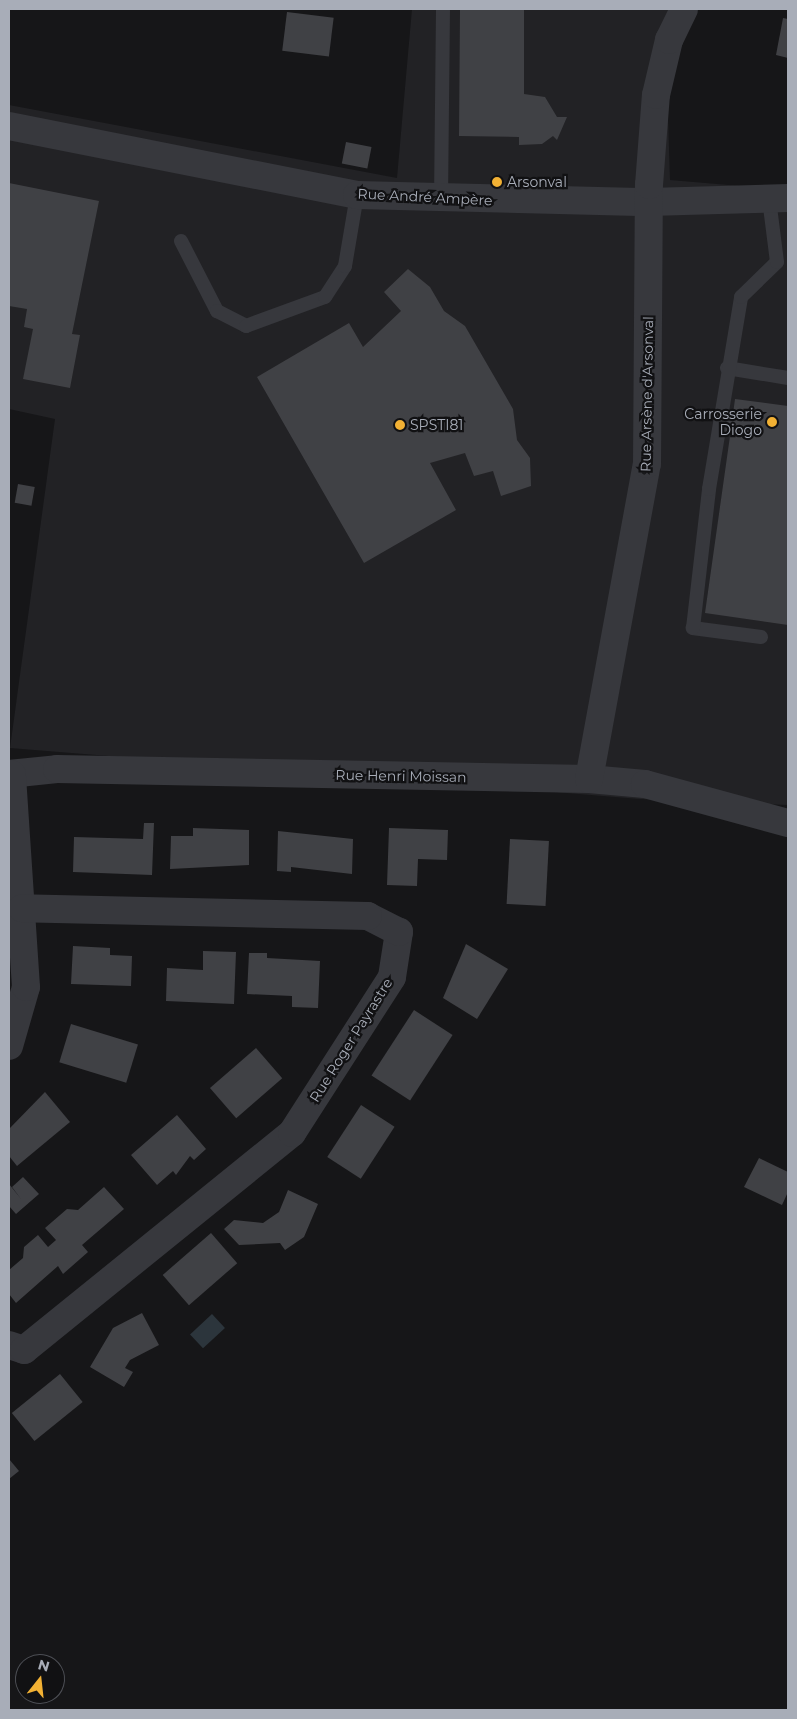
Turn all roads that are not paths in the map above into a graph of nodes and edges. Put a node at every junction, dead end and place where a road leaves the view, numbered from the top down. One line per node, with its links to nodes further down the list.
1 (443, 9): 6 (lane)
2 (684, 9): 7 (street, Rue Arsène d'Arsonval)
3 (9, 126): 4 (street, Rue André Ampère)
4 (357, 195): 6 (street, Rue André Ampère); 8 (lane)
5 (779, 198): 7 (street, Rue André Ampère); 9 (lane)
6 (441, 200): 7 (street, Rue André Ampère)
7 (649, 202): 14 (street, Rue Arsène d'Arsonval)
8 (181, 241)
9 (782, 265): 10 (lane)
10 (727, 368): 11 (lane); 12 (lane)
11 (788, 378)
12 (761, 637)
13 (10, 774): 14 (street, Rue Henri Moissan); 16 (street)
14 (589, 779): 15 (street, Rue Henri Moissan)
15 (788, 823)
16 (22, 908): 17 (street); 18 (street, Rue Roger Payrastre)
17 (9, 1046)
18 (9, 1345)

